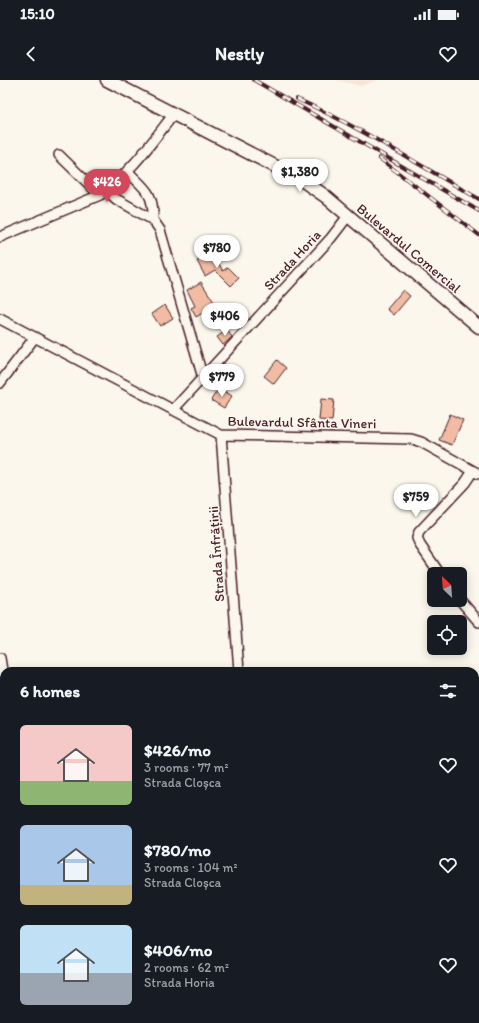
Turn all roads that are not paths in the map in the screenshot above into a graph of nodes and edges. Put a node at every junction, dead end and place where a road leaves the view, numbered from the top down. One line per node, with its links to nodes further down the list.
1 (107, 80): 2 (main road, Bulevardul Comercial)
2 (173, 115): 4 (street); 6 (main road, Bulevardul Comercial)
3 (59, 155): 5 (street)
4 (127, 172): 5 (street); 7 (street)
5 (103, 193): 7 (street); 8 (street)
6 (348, 216): 10 (main road, Bulevardul Comercial); 12 (street, Strada Horia)
7 (153, 220): 12 (street)
8 (0, 237)
9 (0, 319): 11 (street, Bulevardul Sfânta Vineri)
10 (479, 327)
11 (35, 337): 13 (street); 14 (street, Bulevardul Sfânta Vineri)
12 (203, 378): 14 (street, Strada Horia)
13 (0, 383)
14 (173, 410): 15 (street, Bulevardul Sfânta Vineri)
15 (221, 435): 16 (street, Bulevardul Sfânta Vineri); 20 (street, Strada Înfrățirii)
16 (476, 473): 17 (street)
17 (435, 567)
18 (466, 607): 19 (street)
19 (479, 622)
20 (239, 667)

